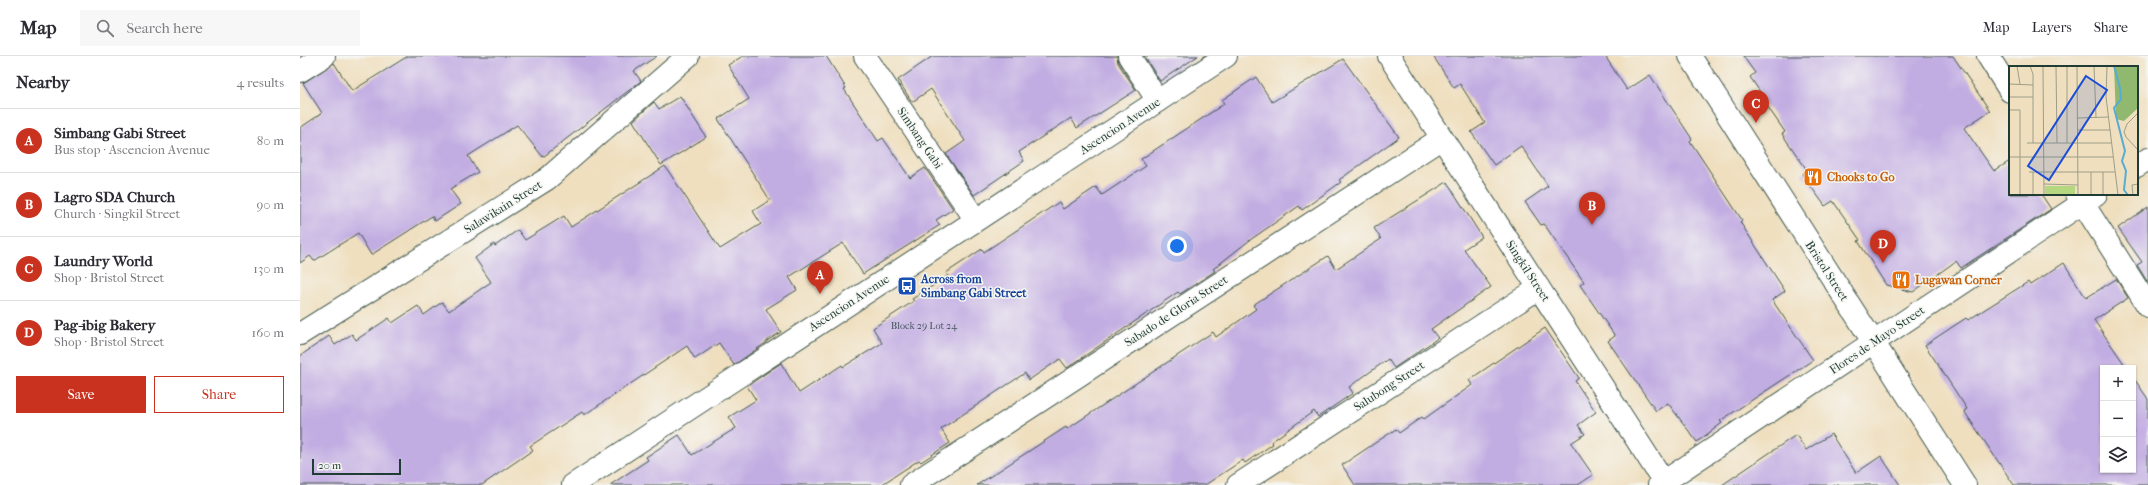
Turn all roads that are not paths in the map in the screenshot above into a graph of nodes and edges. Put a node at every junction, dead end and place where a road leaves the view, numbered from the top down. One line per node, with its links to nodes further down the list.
1 (324, 56): 9 (street)
2 (688, 56): 19 (street, Salawikain Street)
3 (865, 56): 16 (street, Simbang Gabi)
4 (1129, 56): 11 (street)
5 (1226, 56): 11 (street, Ascencion Avenue)
6 (1389, 56): 12 (street, Singkil Street)
7 (1690, 56): 20 (street, Bristol Street)
8 (1988, 56): 10 (street)
9 (300, 71)
10 (2009, 89)
11 (1158, 101): 16 (street, Ascencion Avenue)
12 (1442, 138): 17 (street, Singkil Street); 23 (street, Sabado de Gloria Street)
13 (2148, 159): 14 (street)
14 (2138, 165)
15 (2085, 197): 18 (street); 20 (street, Flores de Mayo Street)
16 (976, 220): 22 (street, Ascencion Avenue)
17 (1539, 288): 21 (street, Singkil Street); 24 (street, Salubong Street)
18 (2148, 306)
19 (300, 334)
20 (1873, 343): 21 (street, Flores de Mayo Street); 25 (street, Bristol Street)
21 (1663, 484)
22 (573, 485)
23 (911, 485)
24 (1238, 485)
25 (1965, 485)

